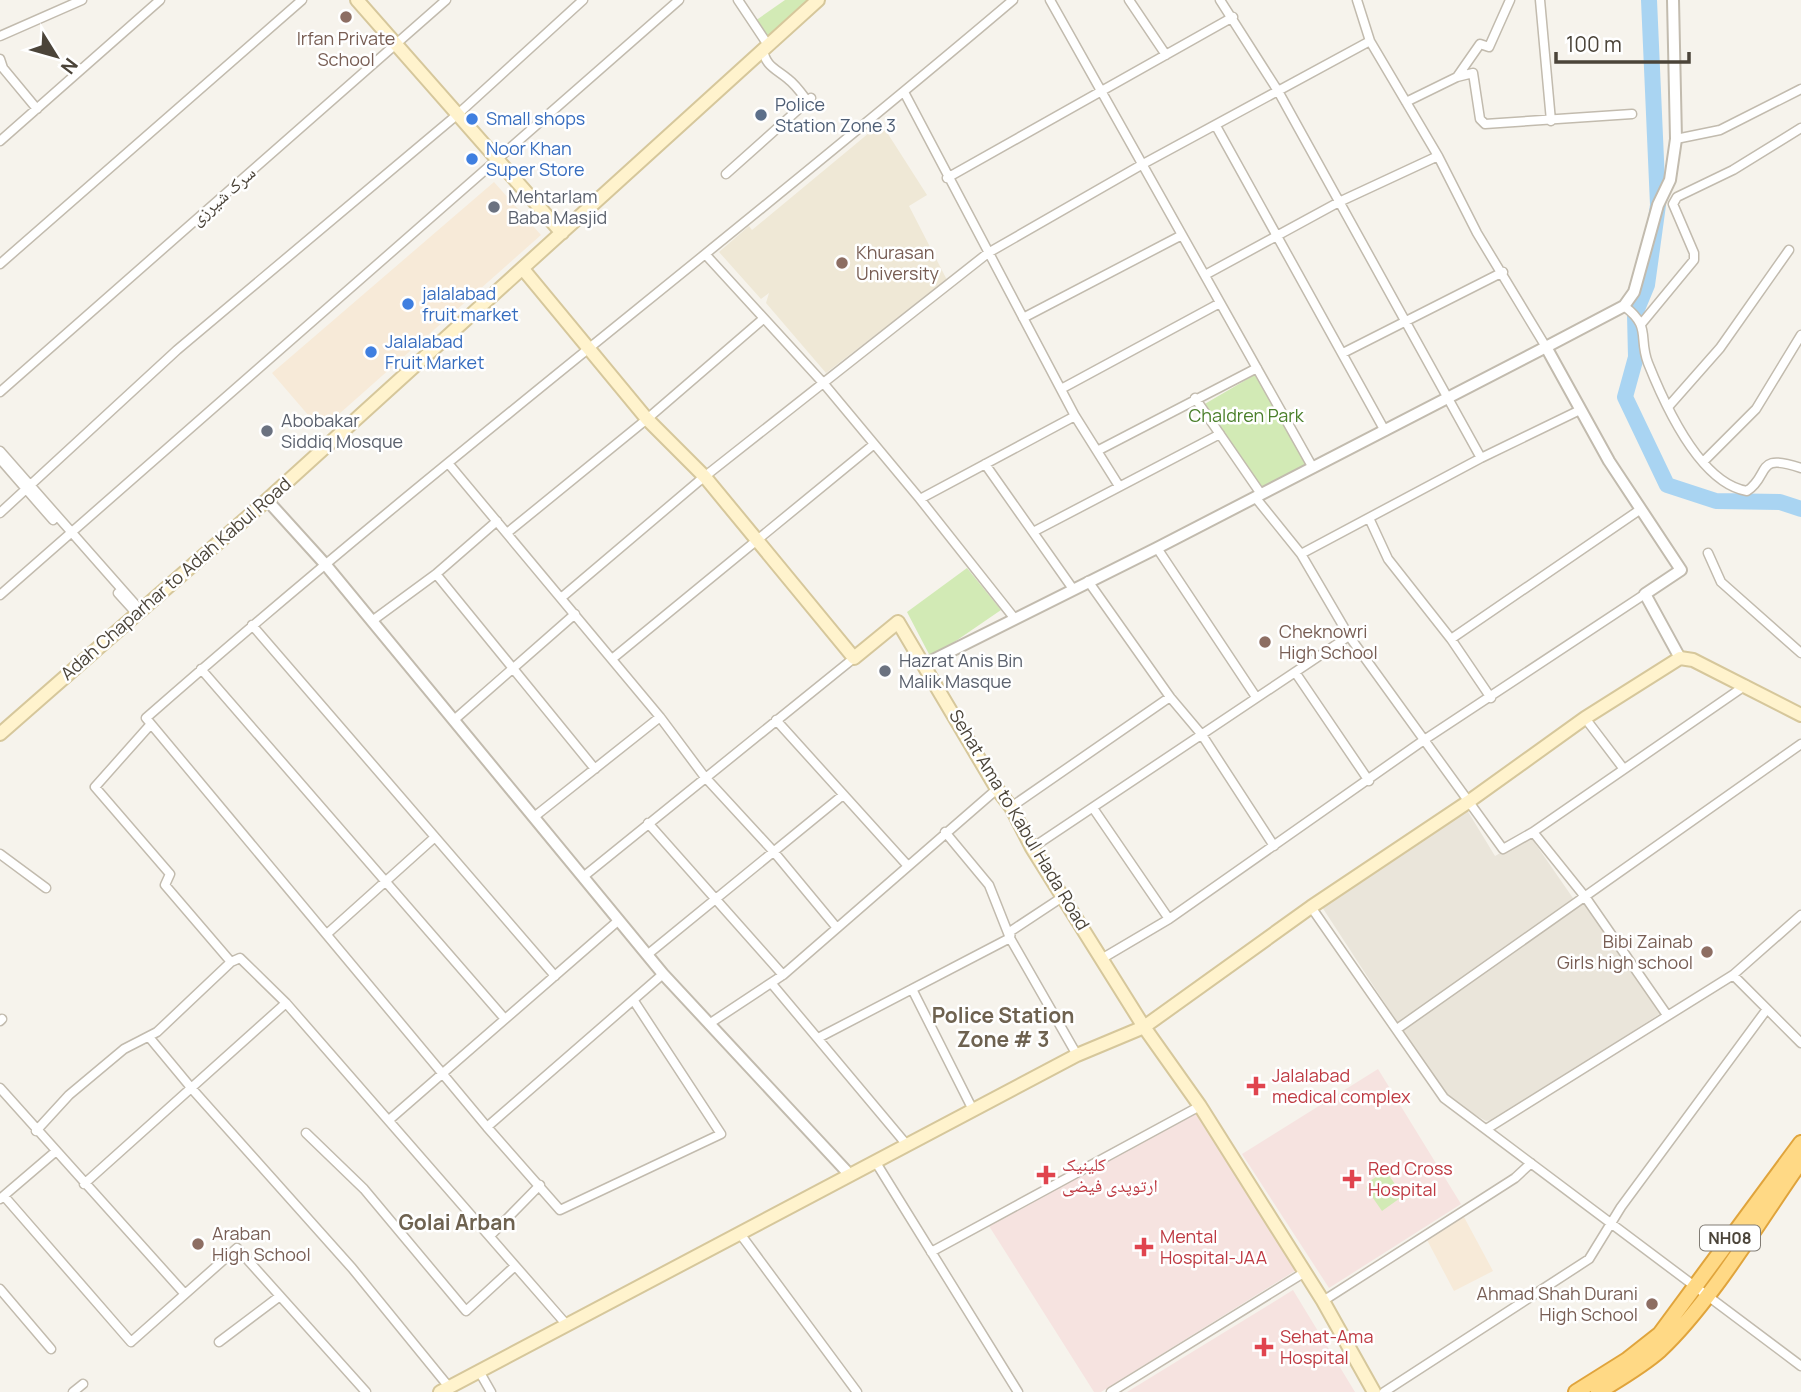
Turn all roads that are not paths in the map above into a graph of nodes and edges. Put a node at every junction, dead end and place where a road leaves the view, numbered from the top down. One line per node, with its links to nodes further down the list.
1 (82, 0): 19 (street)
2 (160, 0): 31 (street)
3 (302, 0): 51 (street)
4 (357, 0): 21 (main road)
5 (446, 0): 21 (street, سرک شیرزی)
6 (583, 0): 32 (street)
7 (679, 0): 40 (street)
8 (738, 0): 22 (street)
9 (818, 0): 22 (main road, Adah Chaparhar to Adah Kabul Road)
10 (1013, 0): 28 (street)
11 (1050, 0): 29 (street)
12 (1129, 0): 23 (street)
13 (1220, 0): 18 (street)
14 (1357, 0): 20 (street)
15 (1510, 0): 25 (street)
16 (1540, 0): 34 (street)
17 (1673, 0): 37 (street)
18 (1233, 17): 23 (street); 27 (street)
19 (0, 36)
20 (1370, 41): 27 (street); 30 (street)
21 (396, 44): 32 (main road); 68 (street, سرک شیرزی)
22 (765, 47): 42 (street); 45 (main road, Adah Chaparhar to Adah Kabul Road)
23 (1166, 55): 29 (street)
24 (0, 59): 31 (street)
25 (1457, 77): 30 (street); 34 (street)
26 (1801, 89): 37 (street)
27 (1278, 91): 35 (street); 44 (street)
28 (904, 92): 43 (street); 50 (street)
29 (1102, 93): 41 (street); 43 (street)
30 (1406, 102): 39 (street)
31 (37, 109): 38 (street)
32 (458, 114): 40 (main road); 89 (street)
33 (1632, 114): 34 (street)
34 (1551, 121)
35 (1216, 126): 41 (street); 47 (street)
36 (1801, 128): 60 (street)
37 (1676, 139): 56 (street)
38 (0, 141)
39 (1438, 156): 44 (street); 53 (street)
40 (497, 159): 45 (main road); 99 (street)
41 (1143, 164): 46 (street); 49 (street)
42 (726, 174)
43 (947, 178): 49 (street)
44 (1339, 202): 47 (street); 59 (street)
45 (562, 233): 52 (main road, Adah Chaparhar to Adah Kabul Road)
46 (1182, 235): 54 (street); 57 (street)
47 (1278, 235): 54 (street); 64 (street)
48 (1789, 250): 71 (street)
49 (988, 253): 57 (street); 66 (street)
50 (706, 255): 58 (street); 63 (street)
51 (0, 264)
52 (523, 269): 63 (main road); 92 (main road, Adah Chaparhar to Adah Kabul Road)
53 (1503, 272): 59 (street); 62 (street)
54 (1205, 275): 55 (street)
55 (1220, 303): 65 (street); 67 (street)
56 (1624, 306): 60 (street); 62 (street)
57 (1023, 318): 67 (street)
58 (763, 319): 66 (street); 74 (street)
59 (1405, 321): 64 (street); 70 (street)
60 (1642, 323): 71 (street)
61 (1801, 335): 82 (street)
62 (1546, 347): 70 (street); 72 (street)
63 (590, 349): 74 (main road); 83 (street)
64 (1343, 353): 75 (street)
65 (1257, 368): 69 (street); 85 (street)
66 (825, 385): 77 (street); 87 (street)
67 (1061, 389): 73 (street)
68 (0, 392)
69 (1195, 398): 76 (street); 79 (street)
70 (1448, 400): 75 (street); 80 (street)
71 (1668, 407): 82 (street)
72 (1580, 410): 80 (street); 93 (street)
73 (1075, 416): 79 (street); 84 (street)
74 (648, 419): 87 (main road); 98 (street)
75 (1385, 431): 85 (street)
76 (1220, 434): 88 (street); 90 (street)
77 (873, 445): 91 (street); 100 (street)
78 (0, 451): 89 (street)
79 (1097, 452): 88 (street)
80 (1481, 458): 95 (street)
81 (0, 459): 89 (street)
82 (1703, 462): 86 (street)
83 (448, 463): 96 (street); 104 (street)
84 (985, 464): 91 (street); 97 (street)
85 (1313, 468): 90 (street)
86 (1801, 468)
87 (705, 477): 100 (main road); 110 (street)
88 (1119, 485): 97 (street)
89 (29, 488): 94 (street); 99 (street)
90 (1258, 496): 101 (street); 103 (street)
91 (920, 499): 113 (street)
92 (267, 500): 104 (street); 111 (main road, Adah Chaparhar to Adah Kabul Road)
93 (1641, 509): 108 (street); 117 (street)
94 (0, 513)
95 (1368, 518): 103 (street); 117 (street)
96 (497, 521): 98 (street); 105 (street)
97 (1033, 532): 107 (street)
98 (507, 533): 110 (street)
99 (70, 535): 109 (street); 111 (street)
100 (757, 540): 119 (main road); 121 (street)
101 (1157, 548): 106 (street); 128 (street)
102 (1708, 553): 118 (street)
103 (1301, 554): 116 (street)
104 (325, 564): 114 (street); 115 (street)
105 (436, 574): 114 (street); 124 (street)
106 (1088, 581): 107 (street); 127 (street)
107 (1073, 589): 113 (street)
108 (1645, 594): 120 (street); 129 (street)
109 (0, 595)
110 (561, 598): 112 (street)
111 (139, 613): 136 (main road, Adah Chaparhar to Adah Kabul Road)
112 (575, 614): 121 (street); 124 (street)
113 (1015, 619): 122 (street)
114 (372, 621): 133 (street)
115 (252, 625): 123 (street); 153 (street)
116 (1349, 636): 125 (street); 138 (street)
117 (1451, 639): 129 (street)
118 (1801, 653)
119 (854, 658): 122 (main road, Sehat Ama to Kabul Hada Road); 134 (street)
120 (1680, 658): 126 (main road); 132 (main road)
121 (612, 659): 131 (street)
122 (925, 664): 144 (main road, Sehat Ama to Kabul Hada Road)
123 (201, 669): 135 (street); 160 (street)
124 (513, 669): 133 (street); 141 (street)
125 (1295, 671): 128 (street); 143 (street)
126 (1746, 685): 130 (main road); 140 (street)
127 (1170, 697): 137 (street); 147 (street)
128 (1256, 697): 137 (street)
129 (1491, 698): 138 (street)
130 (1801, 715)
131 (660, 717): 141 (street); 142 (street)
132 (1585, 718): 140 (street); 146 (main road)
133 (454, 720): 149 (street)
134 (776, 720): 142 (street); 145 (street)
135 (151, 724): 170 (street); 174 (street)
136 (0, 734)
137 (1202, 735): 148 (street); 154 (street)
138 (1424, 740): 143 (street); 146 (street)
139 (1801, 744): 163 (street)
140 (1623, 768): 152 (street)
141 (595, 769): 149 (street)
142 (704, 776): 150 (street); 156 (street)
143 (1368, 781): 154 (street)
144 (997, 789): 147 (main road, Sehat Ama to Kabul Hada Road); 151 (street)
145 (843, 795): 156 (street); 158 (street)
146 (1468, 802): 152 (street); 165 (main road)
147 (1011, 807): 155 (main road, Sehat Ama to Kabul Hada Road)
148 (1093, 808): 155 (street); 167 (street)
149 (534, 817): 159 (street)
150 (648, 823): 159 (street); 164 (street)
151 (945, 832): 158 (street); 171 (street)
152 (1533, 832): 163 (street)
153 (435, 837): 160 (street); 178 (street)
154 (1274, 846): 167 (street)
155 (1032, 848): 162 (main road, Sehat Ama to Kabul Hada Road)
156 (774, 852): 164 (street); 169 (street)
157 (0, 854): 161 (street)
158 (908, 866): 169 (street)
159 (583, 877): 168 (street)
160 (385, 881): 170 (street); 185 (street)
161 (46, 888)
162 (1064, 896): 171 (street); 173 (main road, Sehat Ama to Kabul Hada Road)
163 (1586, 898): 184 (street); 188 (street)
164 (718, 899): 172 (street); 176 (street)
165 (1311, 907): 187 (main road); 188 (street)
166 (1801, 915): 177 (street)
167 (1169, 919): 173 (street)
168 (619, 920): 172 (street); 178 (street)
169 (837, 928): 176 (street)
170 (328, 933): 193 (street)
171 (1010, 938): 180 (street); 192 (street)
172 (647, 955): 175 (street)
173 (1103, 958): 187 (main road, Sehat Ama to Kabul Hada Road)
174 (231, 962): 182 (street); 189 (street)
175 (663, 974): 181 (street); 186 (street)
176 (783, 975): 179 (street)
177 (1733, 975): 183 (street); 184 (street)
178 (555, 976): 185 (street)
179 (772, 984): 186 (street); 190 (street)
180 (912, 989): 190 (street); 197 (street)
181 (634, 1001): 199 (street); 211 (street)
182 (286, 1003): 195 (street); 198 (street)
183 (1767, 1009): 191 (street); 213 (street)
184 (1667, 1015): 200 (street)
185 (505, 1019): 193 (street)
186 (709, 1024): 209 (street)
187 (1144, 1027): 192 (main road); 196 (main road, Sehat Ama to Kabul Hada Road)
188 (1398, 1029): 200 (street)
189 (149, 1037): 195 (street); 201 (street)
190 (820, 1037): 204 (street)
191 (1801, 1042)
192 (1077, 1055): 197 (main road)
193 (445, 1074): 198 (street); 199 (street)
194 (0, 1088): 201 (street)
195 (192, 1090): 210 (street); 231 (street)
196 (1200, 1106): 216 (street); 218 (main road, Sehat Ama to Kabul Hada Road)
197 (973, 1110): 204 (main road)
198 (389, 1120): 215 (street)
199 (487, 1127): 211 (street)
200 (1488, 1128): 208 (street)
201 (36, 1131): 205 (street)
202 (306, 1133): 217 (street)
203 (1801, 1143): 219 (highway, NH08)
204 (907, 1145): 206 (main road)
205 (55, 1152): 210 (street); 212 (street)
206 (875, 1161): 209 (main road); 216 (street)
207 (1801, 1161): 222 (highway, NH08)
208 (1531, 1163): 213 (street); 224 (street)
209 (850, 1175): 214 (main road)
210 (84, 1184): 221 (street)
211 (540, 1185): 215 (street)
212 (2, 1197): 221 (street)
213 (1612, 1224): 219 (street); 239 (street)
214 (741, 1235): 225 (main road); 235 (street)
215 (489, 1236): 217 (street)
216 (931, 1252): 236 (street)
217 (515, 1266): 225 (street)
218 (1305, 1272): 224 (main road, Sehat Ama to Kabul Hada Road); 237 (street)
219 (1693, 1287): 222 (street); 240 (highway, NH08)
220 (0, 1289): 227 (street)
221 (184, 1293): 223 (street)
222 (1707, 1293): 228 (street); 241 (highway, NH08)
223 (280, 1296): 226 (street); 233 (street)
224 (1323, 1301): 238 (main road, Sehat Ama to Kabul Hada Road)
225 (566, 1324): 229 (main road)
226 (219, 1342)
227 (51, 1349)
228 (1801, 1366)
229 (479, 1371): 231 (main road); 234 (street)
230 (83, 1384): 232 (street)
231 (445, 1390)
232 (73, 1392)
233 (366, 1392)
234 (491, 1392)
235 (858, 1392)
236 (1018, 1392)
237 (1111, 1392)
238 (1374, 1392)
239 (1384, 1392)
240 (1576, 1392)
241 (1598, 1392)

